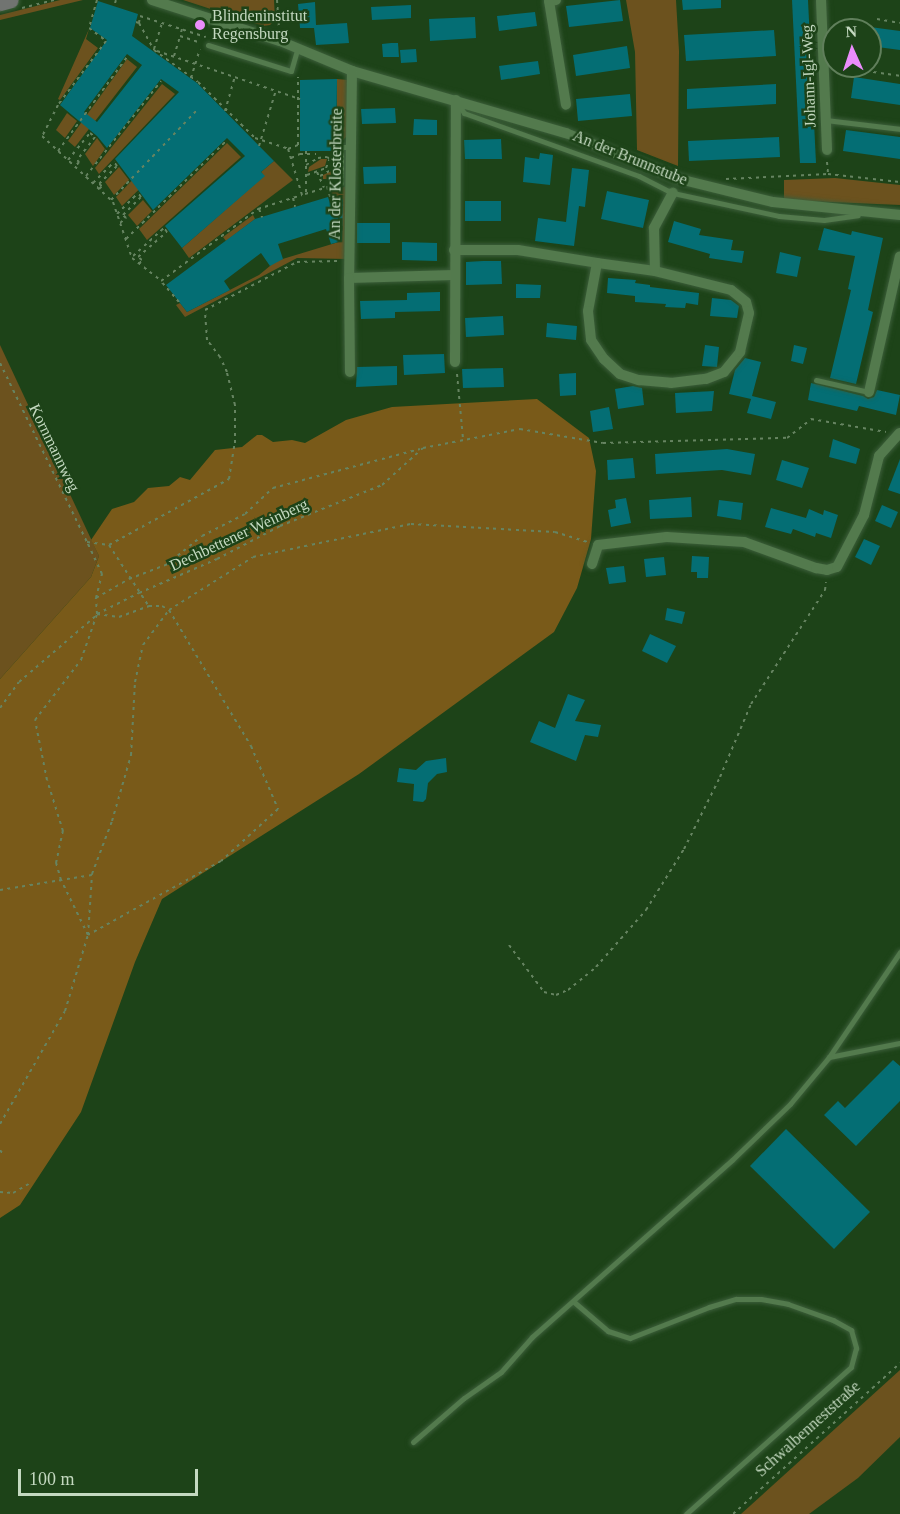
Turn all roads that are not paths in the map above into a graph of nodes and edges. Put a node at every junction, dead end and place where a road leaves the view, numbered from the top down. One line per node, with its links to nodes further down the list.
1 (152, 0): 7 (street, An der Brunnstube)
2 (556, 0): 10 (street)
3 (821, 0): 11 (street, Johann-Igl-Weg)
4 (0, 3): 5 (street)
5 (16, 4)
6 (208, 45): 7 (lane)
7 (297, 50): 8 (street, An der Brunnstube)
8 (352, 71): 9 (street, An der Brunnstube); 13 (street, An der Klosterbreite)
9 (456, 100): 16 (lane, An der Brunnstube); 17 (street, An der Brunnstube); 19 (street)
10 (566, 105)
11 (826, 120): 12 (lane); 14 (street, Johann-Igl-Weg)
12 (900, 129)
13 (351, 147): 15 (lane); 24 (street, An der Klosterbreite)
14 (827, 150)
15 (341, 183)
16 (673, 193): 17 (lane, An der Brunnstube); 22 (street)
17 (875, 212): 18 (street, An der Brunnstube)
18 (900, 215)
19 (454, 250): 21 (street); 23 (street)
20 (900, 256): 28 (street)
21 (597, 263): 22 (street); 22 (street)
22 (655, 271)
23 (454, 276): 24 (street); 25 (street)
24 (349, 278): 26 (street, An der Klosterbreite)
25 (455, 362)
26 (350, 372)
27 (816, 380): 28 (lane)
28 (869, 392)
29 (899, 434): 30 (street)
30 (592, 564)
31 (900, 952): 33 (lane)
32 (900, 1043): 33 (lane)
33 (829, 1057): 34 (lane)
34 (574, 1302): 35 (lane); 36 (lane)
35 (413, 1442)
36 (686, 1514)

